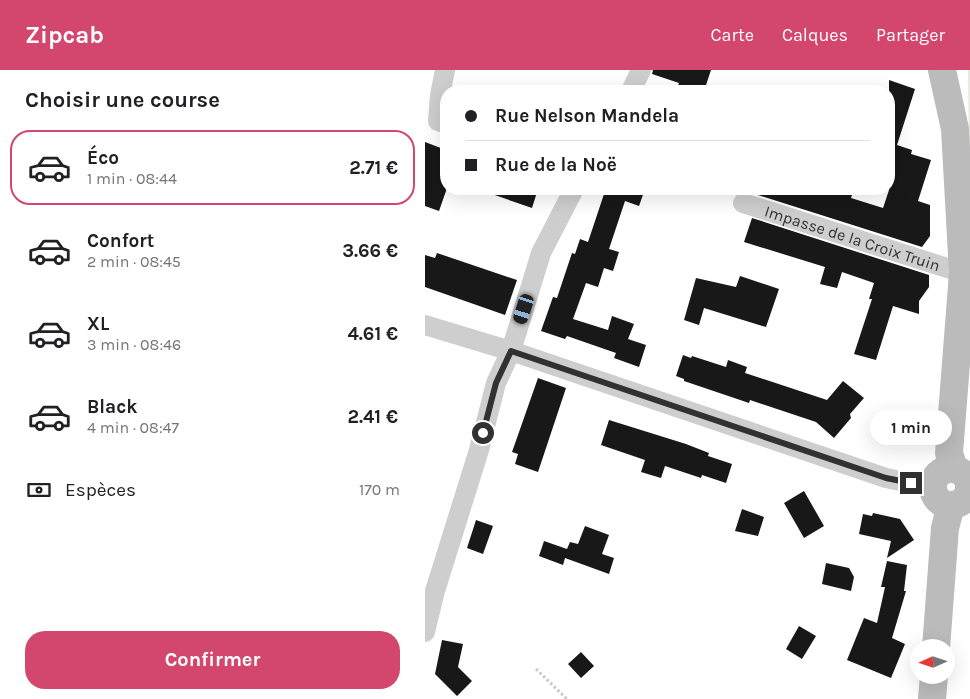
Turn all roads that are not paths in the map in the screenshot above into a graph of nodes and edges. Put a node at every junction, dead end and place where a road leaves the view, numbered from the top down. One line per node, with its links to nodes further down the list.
1 (445, 70): 4 (street)
2 (641, 70): 5 (street)
3 (942, 70): 10 (main road)
4 (442, 85)
5 (634, 85)
6 (440, 95): 7 (street)
7 (440, 122)
8 (571, 195): 12 (street)
9 (743, 203): 10 (street, Impasse de la Croix Truin)
10 (963, 273): 13 (main road)
11 (425, 325): 12 (street)
12 (511, 351): 13 (street); 14 (street)
13 (955, 487): 15 (main road)
14 (425, 632)
15 (937, 639)
16 (933, 684): 17 (main road)
17 (932, 699)

